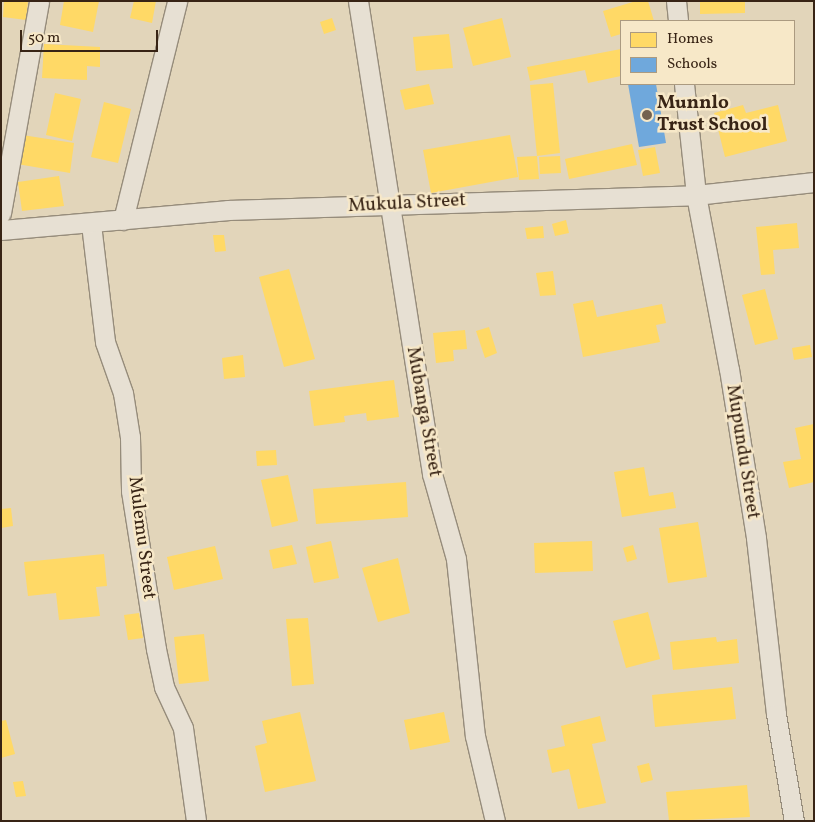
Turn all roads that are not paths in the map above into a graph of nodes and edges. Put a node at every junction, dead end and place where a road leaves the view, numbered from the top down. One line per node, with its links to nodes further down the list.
1 (39, 1): 10 (street)
2 (177, 1): 11 (street)
3 (358, 1): 9 (street, Mubanga Street)
4 (676, 1): 5 (street)
5 (678, 20)
6 (684, 85): 8 (street, Mupundu Street)
7 (814, 182): 8 (street, Mukula Street)
8 (696, 195): 9 (street, Mukula Street); 16 (street, Mupundu Street)
9 (389, 205): 11 (street, Mukula Street); 15 (street, Mubanga Street)
10 (1, 213)
11 (123, 220): 12 (street, Mukula Street)
12 (91, 224): 13 (street, Mukula Street); 14 (street, Mulemu Street)
13 (1, 230)
14 (196, 821)
15 (495, 821)
16 (794, 821)

